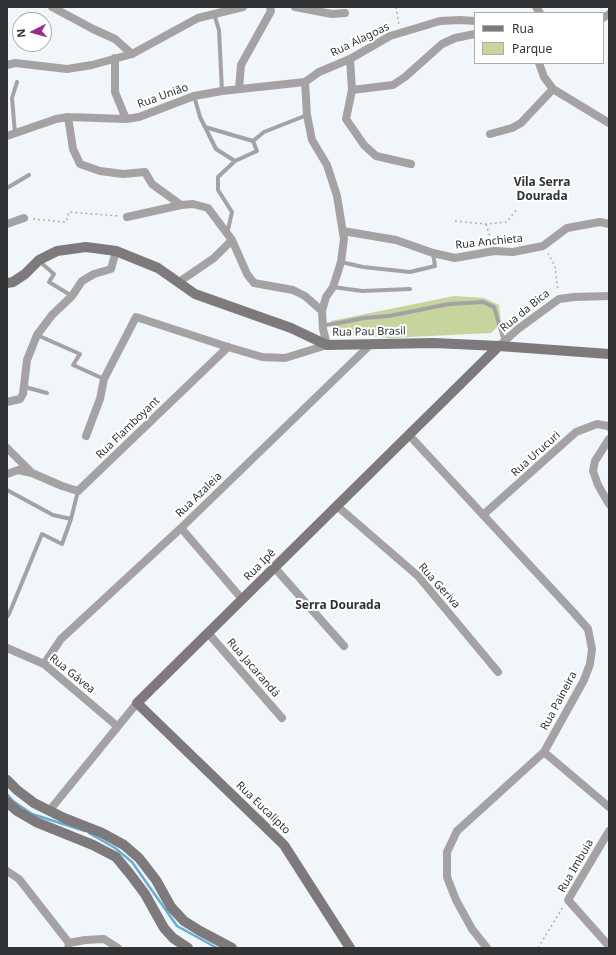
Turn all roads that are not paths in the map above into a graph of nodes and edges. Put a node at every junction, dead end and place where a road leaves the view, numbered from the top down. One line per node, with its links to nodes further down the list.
1 (52, 7): 9 (street)
2 (244, 7): 6 (street)
3 (270, 7): 16 (street)
4 (295, 7): 5 (street)
5 (345, 13)
6 (214, 14): 9 (street); 19 (lane)
7 (474, 21): 11 (street, Rua Alagoas)
8 (474, 34): 17 (street)
9 (132, 54): 10 (street)
10 (115, 58): 13 (street); 23 (street)
11 (350, 59): 15 (street, Rua Alagoas); 17 (street)
12 (538, 64): 18 (street)
13 (7, 65)
14 (17, 82): 27 (lane)
15 (305, 82): 16 (street, Rua União); 21 (street)
16 (239, 89): 19 (street, Rua União)
17 (352, 90): 30 (street)
18 (554, 90): 24 (street); 26 (street)
19 (222, 91): 20 (street, Rua União)
20 (194, 96): 23 (street, Rua União); 25 (lane)
21 (307, 115): 28 (lane); 38 (street)
22 (68, 118): 23 (street, Rua União); 27 (street, Rua União); 33 (street)
23 (126, 119)
24 (609, 123)
25 (205, 127): 28 (lane); 29 (lane)
26 (490, 134)
27 (11, 135)
28 (253, 141): 29 (lane)
29 (235, 161): 39 (lane)
30 (411, 164)
31 (29, 175): 32 (lane)
32 (7, 188)
33 (181, 205): 34 (street); 39 (street)
34 (127, 217)
35 (24, 218): 36 (street)
36 (7, 224)
37 (609, 224): 41 (street, Rua Anchieta)
38 (343, 231): 41 (street, Rua Anchieta); 43 (street)
39 (229, 237): 44 (street); 50 (street)
40 (116, 251): 42 (street); 44 (street); 48 (street)
41 (433, 253): 43 (lane)
42 (39, 260): 45 (street); 48 (lane)
43 (341, 262): 46 (street)
44 (179, 282): 55 (street)
45 (7, 283)
46 (333, 287): 47 (lane); 50 (street)
47 (410, 288)
48 (72, 296): 52 (street)
49 (609, 296): 54 (street, Rua da Bica)
50 (322, 311): 51 (street)
51 (323, 324): 54 (lane); 55 (street)
52 (37, 334): 58 (lane); 59 (street)
53 (370, 344): 54 (street, Rua Pau Brasil); 55 (street, Rua Pau Brasil); 75 (street, Rua Azaleia)
54 (502, 344): 57 (street, Rua Pau Brasil); 63 (street, Rua Ipê)
55 (326, 345): 56 (street, Rua Pau Brasil)
56 (228, 347): 58 (street, Rua Pau Brasil); 70 (street, Rua Flamboyant)
57 (609, 354)
58 (104, 379): 64 (street)
59 (24, 387): 60 (lane); 61 (street)
60 (47, 393)
61 (7, 402)
62 (609, 427): 73 (street, Rua Urucuri)
63 (409, 435): 72 (street, Rua Ipê); 73 (street, Rua Paineira)
64 (86, 436)
65 (609, 439): 71 (street)
66 (7, 448): 67 (street)
67 (32, 473): 68 (street); 70 (street)
68 (7, 474)
69 (7, 490): 74 (lane)
70 (78, 491): 74 (lane)
71 (609, 504)
72 (337, 506): 76 (street, Rua Ipê); 83 (street, Rua Geriva)
73 (483, 515): 87 (street, Rua Paineira)
74 (71, 519): 78 (lane)
75 (181, 528): 77 (street); 82 (street, Rua Azaleia)
76 (274, 567): 77 (street, Rua Ipê); 80 (street)
77 (242, 599): 79 (street, Rua Ipê)
78 (7, 617)
79 (208, 633): 84 (street, Rua Ipê); 85 (street, Rua Jacarandá)
80 (344, 646)
81 (7, 648): 82 (street, Rua Gávea)
82 (44, 664): 86 (street, Rua Gávea)
83 (498, 672)
84 (137, 703): 86 (street, Rua Ipê); 99 (street, Rua Eucalipto)
85 (282, 718)
86 (117, 726): 91 (street, Rua Ipê)
87 (544, 752): 90 (street); 100 (street, Rua Paineira)
88 (7, 780): 91 (street)
89 (7, 802): 97 (street)
90 (609, 806)
91 (49, 811): 98 (street)
92 (609, 831): 95 (street, Rua Imbuia)
93 (7, 871): 94 (street)
94 (69, 946): 96 (street)
95 (609, 946)
96 (118, 948)
97 (188, 948)
98 (232, 948)
99 (350, 948)
100 (487, 948)

